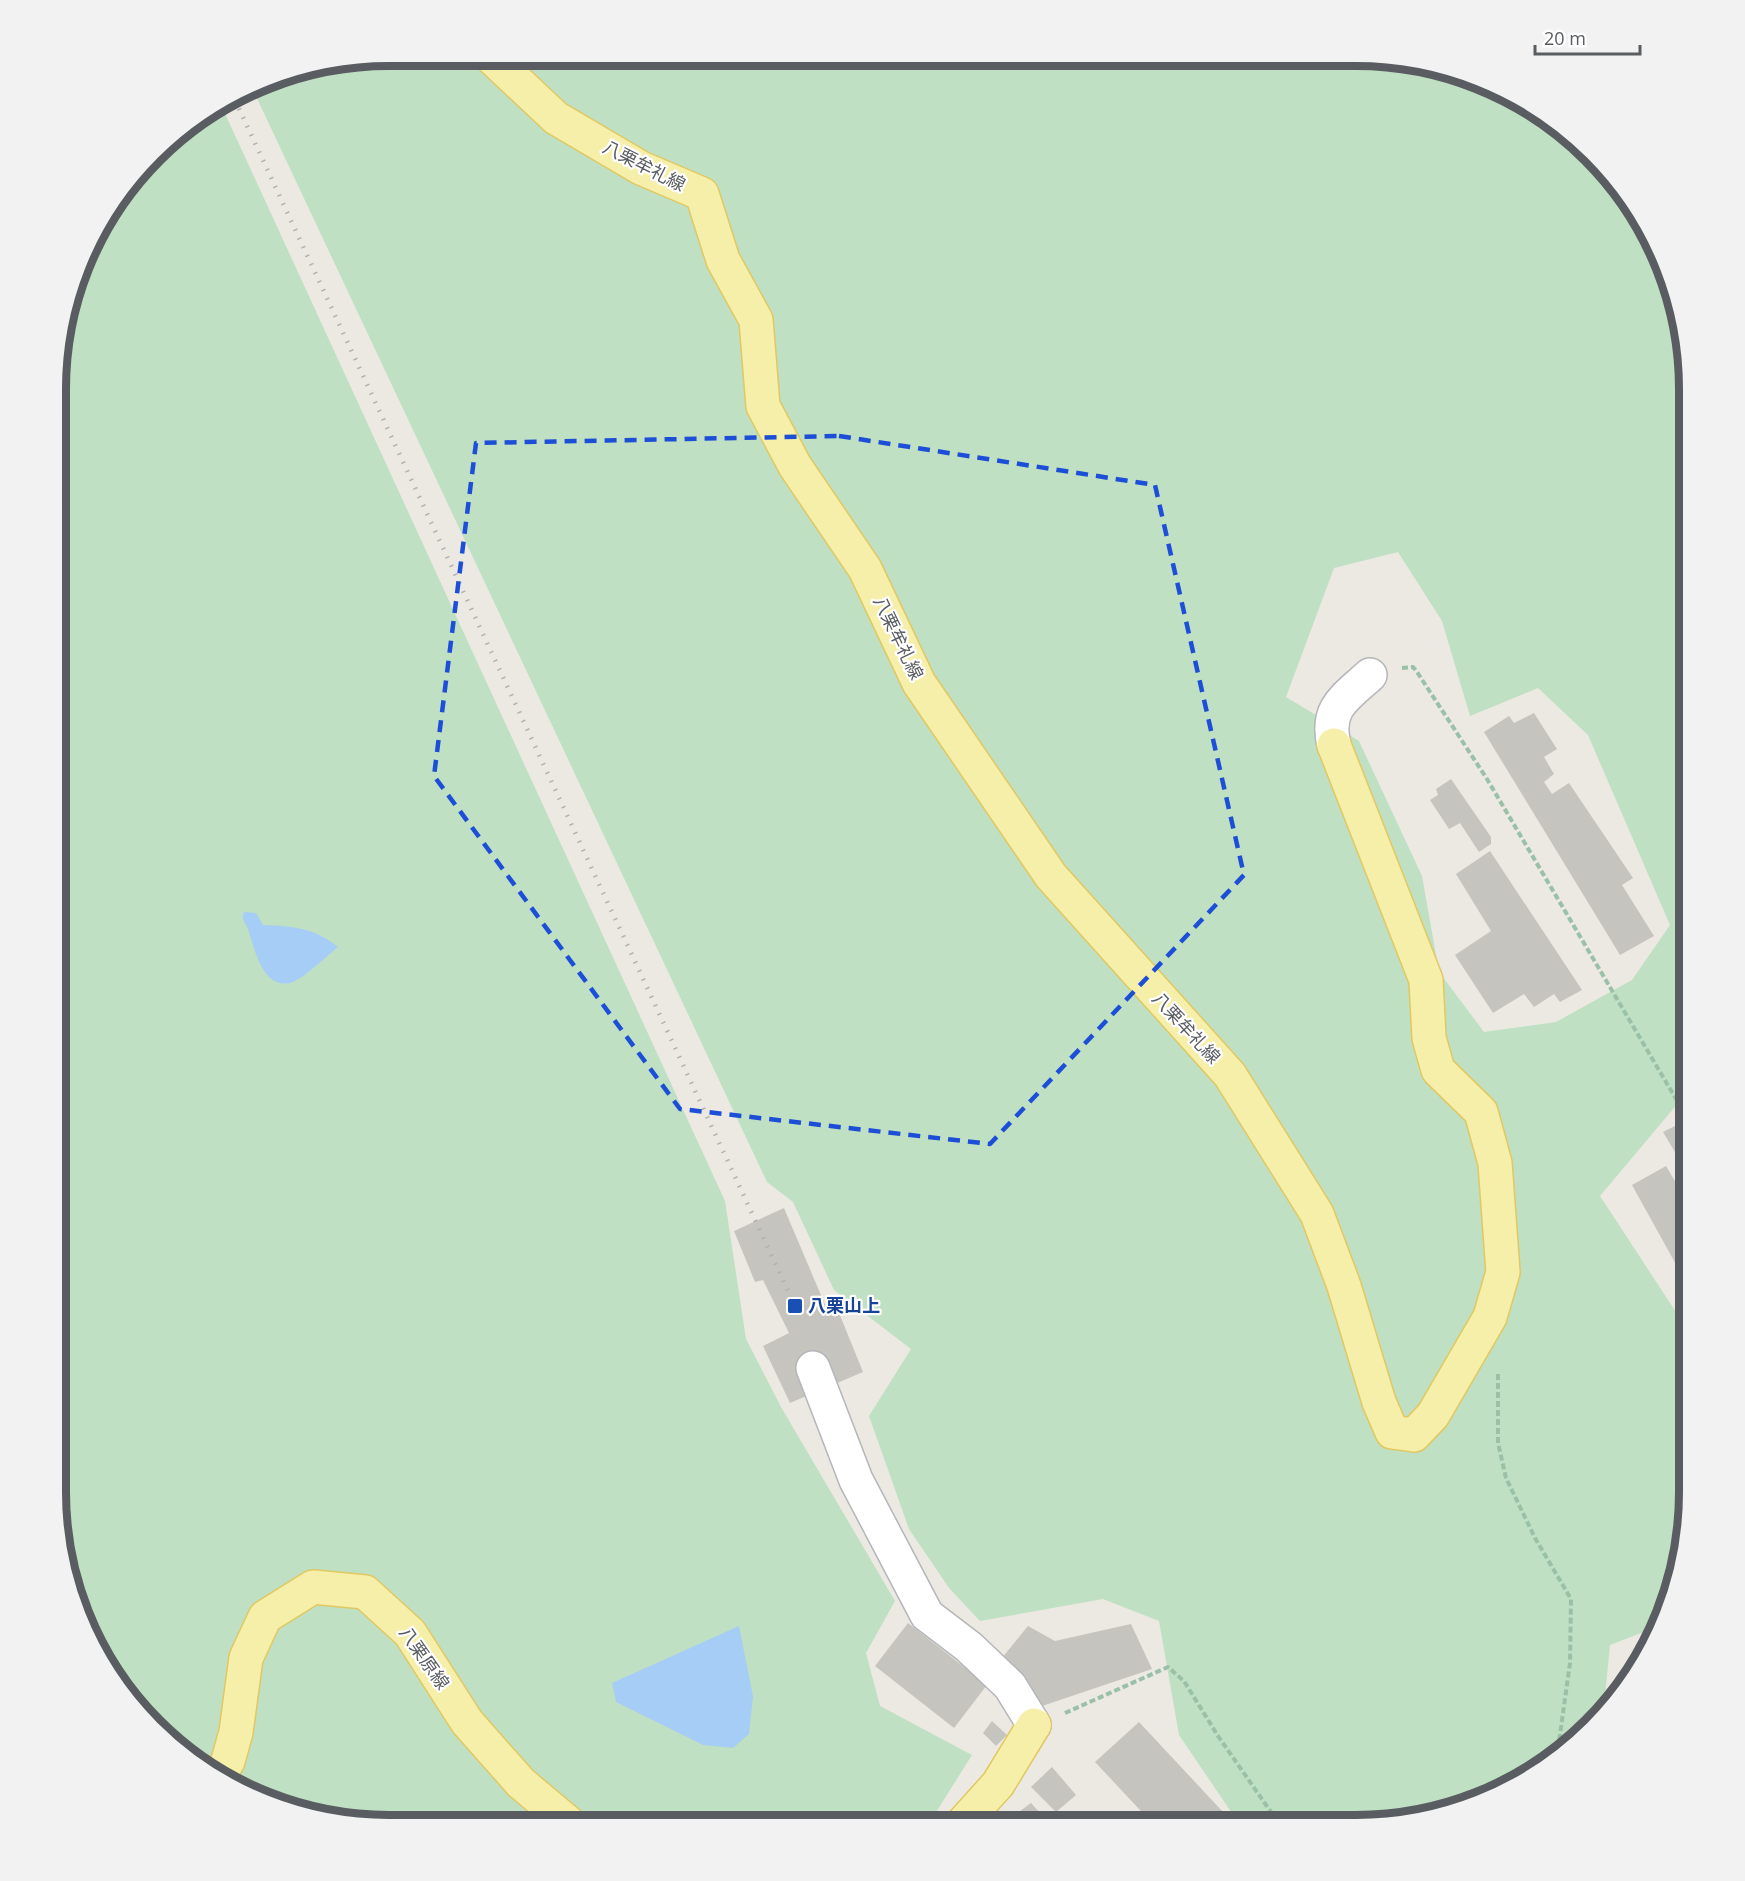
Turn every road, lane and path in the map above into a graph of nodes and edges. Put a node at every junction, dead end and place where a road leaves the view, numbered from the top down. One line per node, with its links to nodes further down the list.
1 (501, 66): 5 (main road, 八栗牟礼線)
2 (1383, 672): 3 (street); 4 (path)
3 (1334, 745): 5 (main road, 八栗牟礼線)
4 (1679, 1104)
5 (1490, 1317): 8 (path)
6 (813, 1368): 7 (street)
7 (1034, 1725): 11 (main road); 12 (path)
8 (1559, 1743)
9 (223, 1770): 10 (main road, 八栗原線)
10 (559, 1815)
11 (970, 1815)
12 (1273, 1815)

